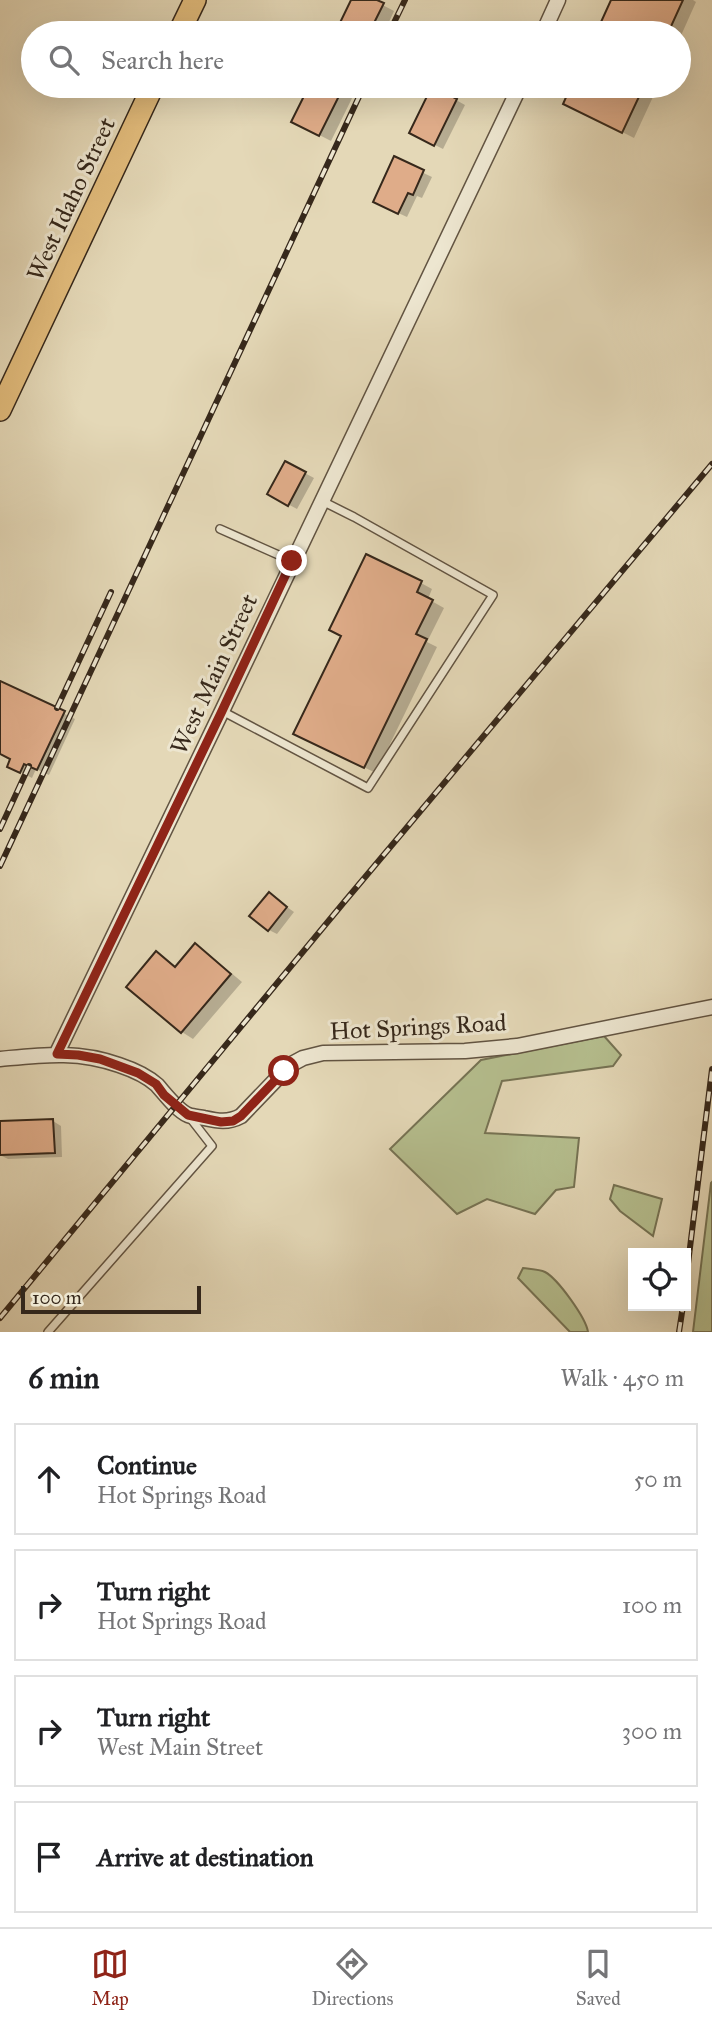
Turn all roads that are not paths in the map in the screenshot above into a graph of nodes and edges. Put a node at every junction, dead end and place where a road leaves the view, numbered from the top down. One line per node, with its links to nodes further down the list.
1 (195, 0): 3 (main road)
2 (558, 0): 4 (street)
3 (184, 21)
4 (548, 21)
5 (147, 98): 7 (main road, West Idaho Street)
6 (514, 98): 8 (street, West Main Street)
7 (0, 410)
8 (322, 501): 10 (street, West Main Street); 11 (lane)
9 (220, 529): 10 (lane)
10 (292, 561): 11 (street, West Main Street)
11 (222, 711): 13 (street, West Main Street)
12 (712, 1007): 15 (street, Hot Springs Road)
13 (57, 1054): 14 (street, Hot Springs Road); 15 (street, Hot Springs Road)
14 (0, 1059)
15 (188, 1115): 16 (lane)
16 (48, 1332)

